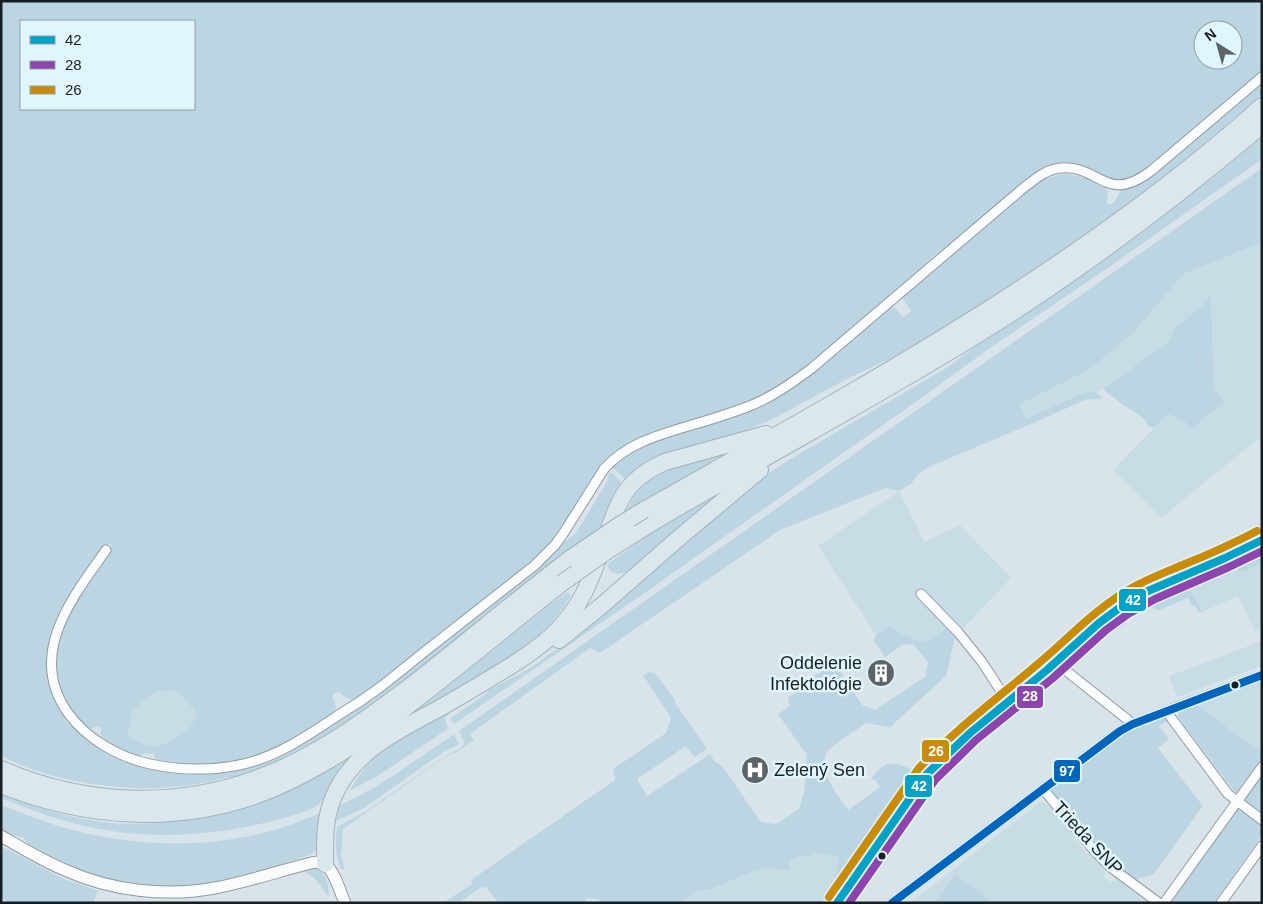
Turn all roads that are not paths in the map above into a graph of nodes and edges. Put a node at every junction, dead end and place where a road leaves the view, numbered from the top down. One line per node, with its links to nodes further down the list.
1 (1262, 77): 7 (street)
2 (1262, 106): 5 (highway)
3 (1262, 125): 4 (highway)
4 (820, 427): 16 (highway, bridge); 22 (highway)
5 (790, 428): 15 (highway, bridge); 22 (highway)
6 (1262, 540): 9 (street)
7 (106, 550)
8 (922, 594): 11 (street)
9 (1055, 662): 11 (street); 13 (street)
10 (1262, 675): 12 (street)
11 (1008, 702): 25 (street)
12 (1166, 711): 13 (street); 18 (street)
13 (1133, 724): 17 (street)
14 (1262, 767): 18 (street)
15 (1, 769)
16 (1, 785)
17 (1043, 789): 23 (street); 26 (street, Trieda SNP)
18 (1237, 802): 19 (street); 27 (street)
19 (1262, 820)
20 (1, 836): 22 (street)
21 (1262, 846): 28 (street)
22 (325, 864): 24 (street)
23 (896, 902)
24 (345, 903)
25 (837, 903)
26 (1159, 903)
27 (1164, 903)
28 (1221, 903)

